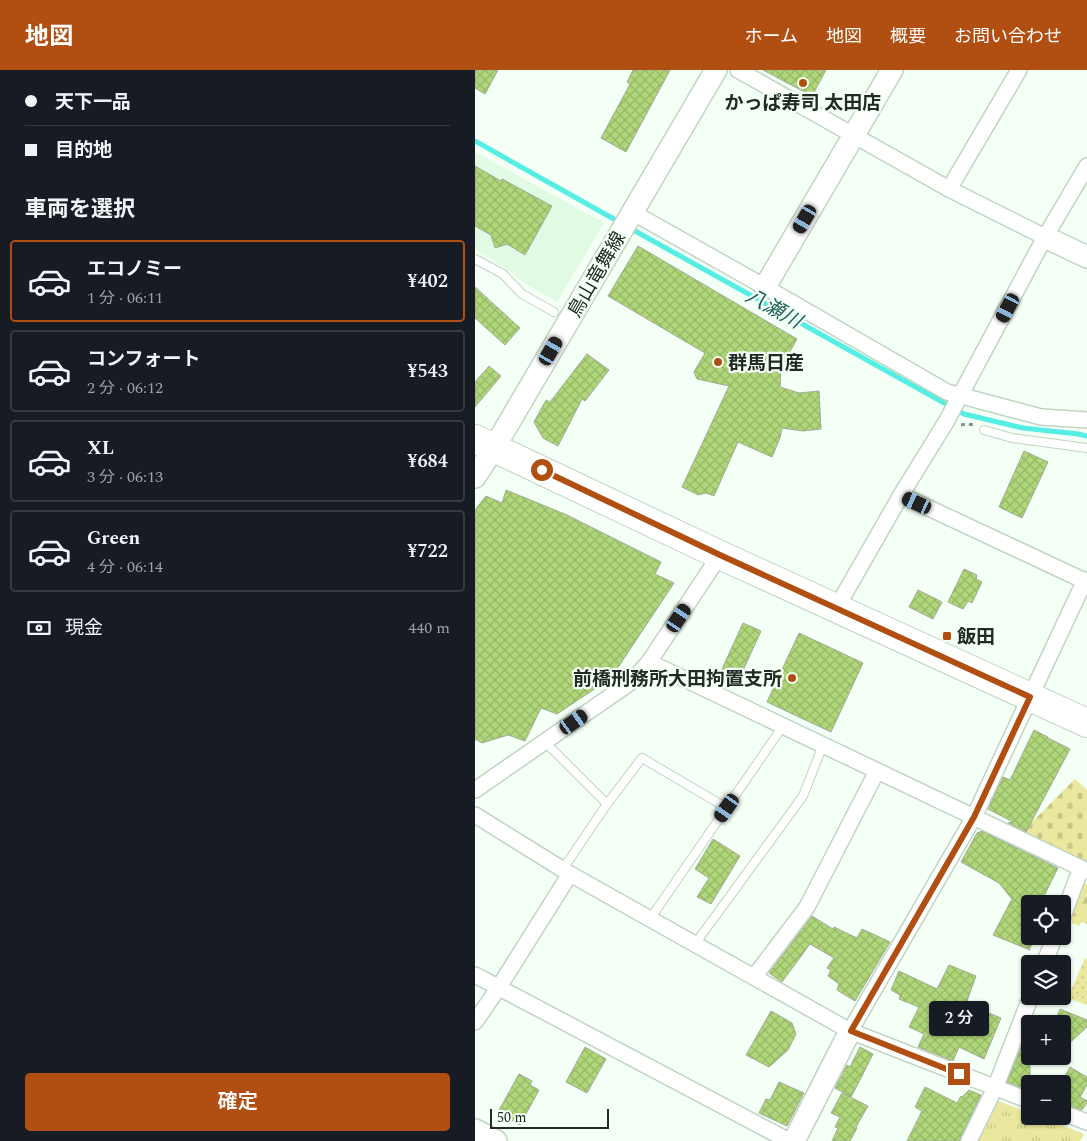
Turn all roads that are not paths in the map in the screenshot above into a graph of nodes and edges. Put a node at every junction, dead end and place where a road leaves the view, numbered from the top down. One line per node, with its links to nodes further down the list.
1 (716, 70): 8 (main road, 鳥山竜舞線)
2 (738, 70): 5 (street)
3 (892, 70): 5 (main road)
4 (1019, 70): 7 (street)
5 (854, 135): 7 (street); 12 (main road)
6 (1087, 166): 9 (street)
7 (949, 189): 9 (street)
8 (627, 220): 12 (street); 17 (main road, 鳥山竜舞線)
9 (1045, 237): 10 (main road); 14 (street)
10 (1087, 257)
11 (475, 259): 13 (lane)
12 (765, 287): 14 (street)
13 (554, 312)
14 (961, 396): 15 (street); 20 (street)
15 (1087, 420)
16 (984, 430): 18 (lane)
17 (485, 443): 19 (main road, 鳥山竜舞線); 21 (highway)
18 (1087, 448)
19 (475, 477)
20 (901, 495): 22 (street); 23 (street)
21 (720, 555): 23 (highway); 24 (street)
22 (1086, 581): 25 (street)
23 (837, 607): 25 (highway)
24 (649, 662): 27 (street); 28 (street)
25 (1030, 697): 26 (highway); 35 (street)
26 (1087, 723)
27 (783, 726): 29 (street); 33 (lane)
28 (545, 742): 31 (street); 32 (lane)
29 (823, 745): 30 (street); 40 (lane)
30 (877, 771): 35 (street); 42 (street)
31 (475, 790)
32 (607, 804): 33 (lane); 37 (lane)
33 (727, 808): 39 (lane)
34 (475, 815): 37 (street)
35 (974, 817): 36 (street); 46 (street)
36 (1084, 870): 38 (street)
37 (567, 872): 39 (street); 43 (street)
38 (1071, 898)
39 (650, 918): 40 (street)
40 (695, 944): 42 (street)
41 (475, 975): 43 (street)
42 (754, 977): 46 (street)
43 (499, 987): 45 (street); 53 (street)
44 (1027, 1005): 47 (street)
45 (475, 1022)
46 (851, 1031): 47 (street); 54 (main road)
47 (995, 1088): 48 (street); 55 (street)
48 (1021, 1098)
49 (1071, 1116): 50 (street)
50 (1087, 1122)
51 (475, 1130): 52 (main road)
52 (497, 1141)
53 (789, 1141)
54 (794, 1141)
55 (969, 1141)

